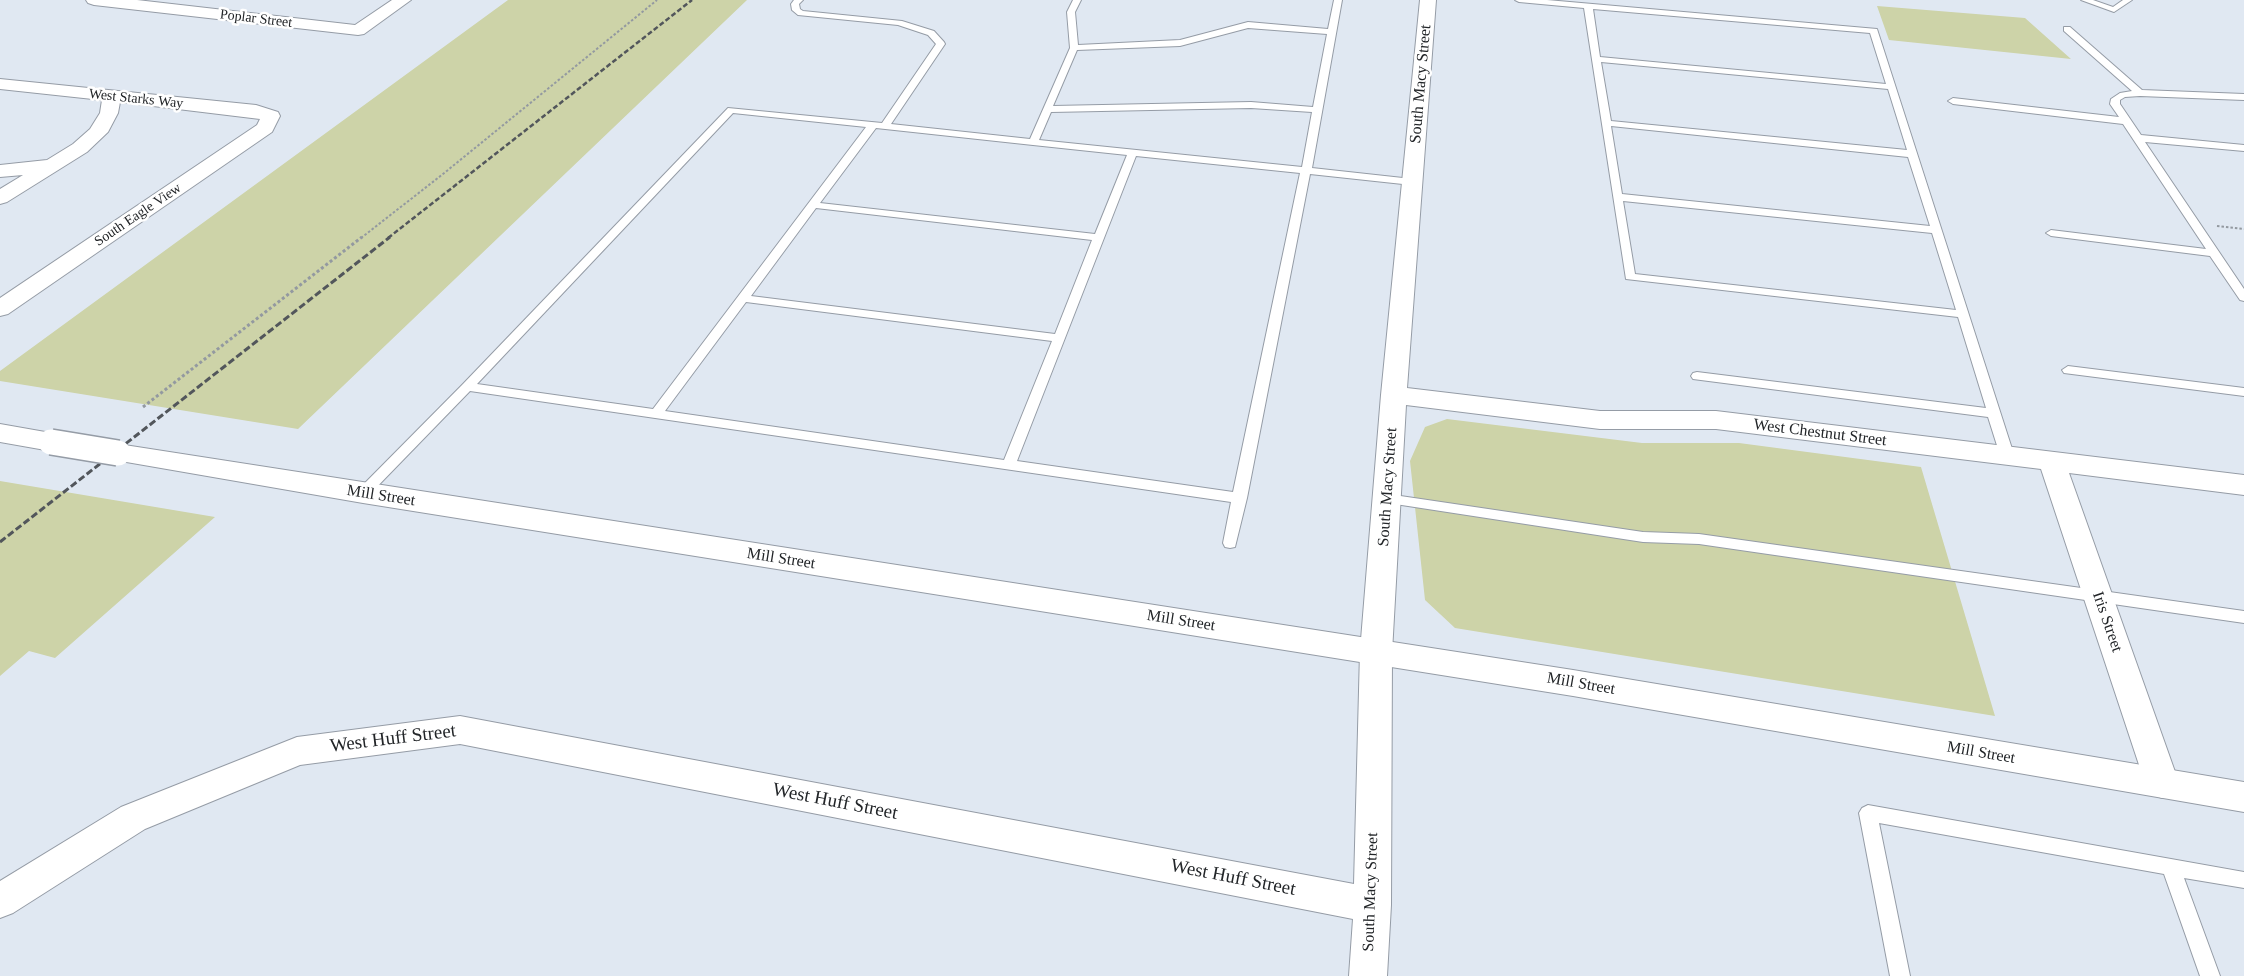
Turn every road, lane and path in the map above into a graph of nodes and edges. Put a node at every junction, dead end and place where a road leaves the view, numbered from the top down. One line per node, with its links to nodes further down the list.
1 (94, 0): 2 (street, Poplar Street)
2 (403, 0)
3 (657, 0): 57 (path)
4 (799, 0): 30 (lane)
5 (1077, 0): 14 (lane)
6 (1338, 0): 13 (lane)
7 (1428, 0): 39 (street, South Macy Street)
8 (1518, 0): 11 (lane)
9 (2085, 0): 10 (lane)
10 (2128, 0)
11 (1588, 6): 15 (lane); 18 (lane)
12 (2067, 29): 20 (lane)
13 (1332, 32): 14 (lane); 25 (lane)
14 (1074, 48): 24 (lane)
15 (1596, 59): 18 (lane); 28 (lane)
16 (0, 84): 17 (street, West Starks Way)
17 (29, 87): 19 (street); 21 (street, West Starks Way)
18 (1892, 87): 35 (lane)
19 (0, 91)
20 (2140, 93): 22 (lane); 27 (lane)
21 (112, 97): 26 (street, West Starks Way); 36 (street)
22 (2244, 97)
23 (1953, 101): 27 (lane)
24 (1049, 108): 25 (lane); 32 (lane)
25 (1317, 110): 38 (lane)
26 (271, 116): 49 (street, South Eagle View)
27 (2125, 121): 31 (lane)
28 (1606, 123): 35 (lane); 40 (lane)
29 (873, 125): 30 (lane); 42 (lane); 54 (lane)
30 (885, 126): 32 (lane)
31 (2137, 138): 33 (lane); 46 (lane)
32 (1033, 142): 34 (lane)
33 (2244, 148)
34 (1133, 152): 38 (lane); 45 (lane)
35 (1913, 154): 43 (lane)
36 (54, 166): 37 (street); 41 (street)
37 (0, 171)
38 (1306, 171): 39 (lane); 66 (lane)
39 (1412, 182): 56 (street, South Macy Street)
40 (1618, 197): 43 (lane); 50 (lane)
41 (0, 198)
42 (813, 205): 45 (lane); 47 (lane)
43 (1937, 230): 50 (lane)
44 (2051, 233): 46 (lane)
45 (1099, 238): 51 (lane)
46 (2214, 253): 48 (lane)
47 (743, 298): 51 (lane); 58 (lane)
48 (2244, 298)
49 (0, 309)
50 (1963, 314): 59 (lane)
51 (1060, 338): 63 (lane)
52 (2068, 370): 55 (lane)
53 (1697, 376): 59 (lane)
54 (467, 387): 58 (lane); 65 (lane)
55 (2244, 392)
56 (1394, 395): 61 (street, West Chestnut Street); 67 (street, South Macy Street)
57 (143, 407)
58 (657, 413): 63 (lane)
59 (1994, 413): 61 (lane)
60 (0, 433): 65 (street, Mill Street, bridge)
61 (2007, 455): 62 (street, West Chestnut Street)
62 (2051, 460): 64 (street, West Chestnut Street); 69 (street, Iris Street)
63 (1009, 464): 66 (lane)
64 (2244, 484)
65 (363, 493): 71 (street, Mill Street)
66 (1240, 498): 68 (lane)
67 (1387, 499): 69 (lane); 71 (street, South Macy Street)
68 (1230, 543)
69 (2098, 596): 70 (lane); 72 (street, Iris Street)
70 (2244, 616)
71 (1376, 652): 72 (street, Mill Street); 77 (street, South Macy Street)
72 (2162, 783): 73 (street, Mill Street)
73 (2244, 797)
74 (2171, 867): 75 (lane); 79 (lane); 80 (lane)
75 (2244, 880)
76 (0, 902): 77 (street, West Huff Street)
77 (1372, 904): 78 (street, South Macy Street)
78 (1368, 976)
79 (1900, 976)
80 (2210, 976)

